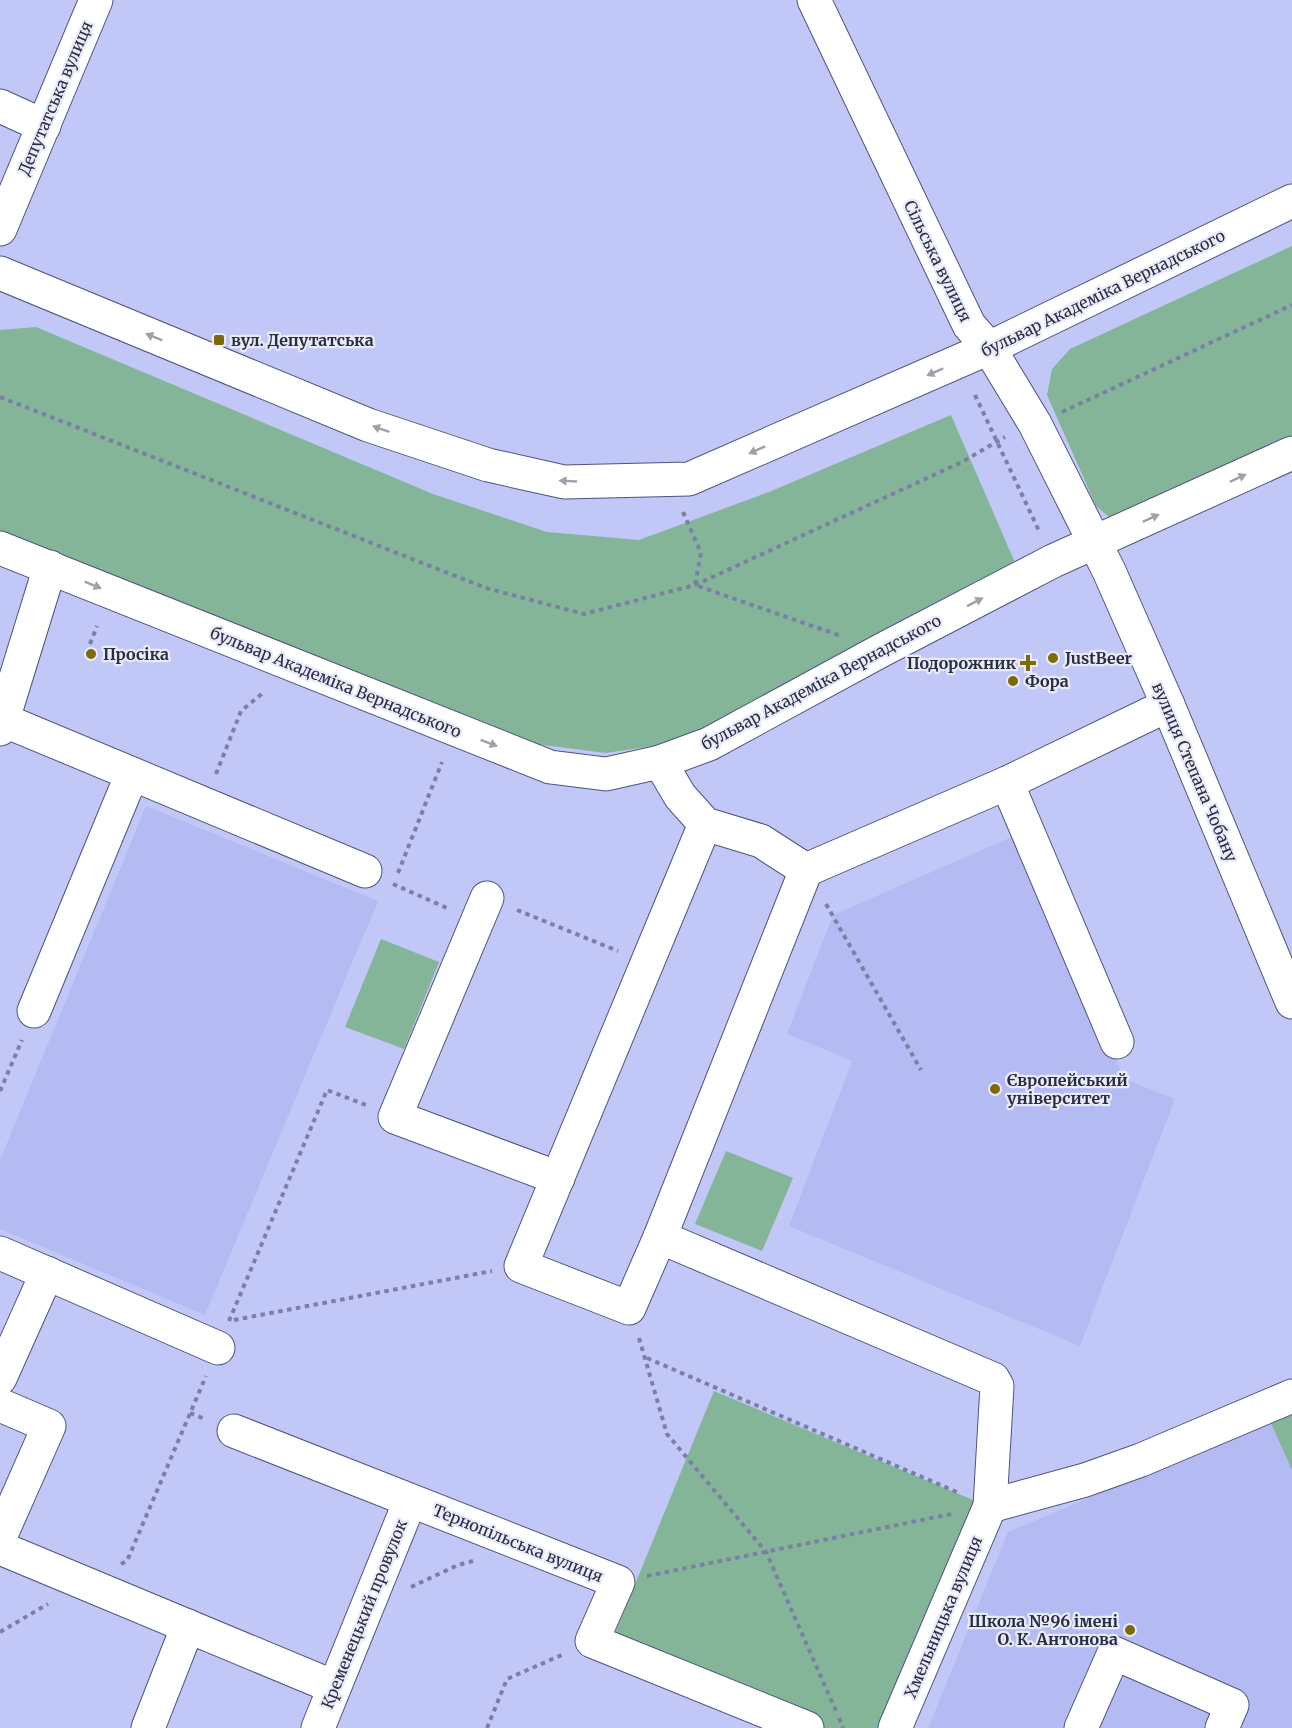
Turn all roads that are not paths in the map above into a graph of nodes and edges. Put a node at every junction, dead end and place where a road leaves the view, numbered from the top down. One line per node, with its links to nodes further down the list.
1 (96, 0): 4 (main road, Депутатська вулиця)
2 (814, 0): 8 (main road, Сільська вулиця)
3 (0, 106): 4 (main road)
4 (44, 126): 6 (main road, Депутатська вулиця)
5 (1292, 201): 8 (main road, бульвар Академіка Вернадського)
6 (0, 229)
7 (0, 273): 8 (main road, бульвар Академіка Вернадського, one-way to 7)
8 (989, 348): 10 (main road, Сільська вулиця)
9 (1292, 453): 10 (main road, бульвар Академіка Вернадського, one-way to 9)
10 (1094, 544): 13 (main road, вулиця Степана Чобану); 15 (main road, бульвар Академіка Вернадського, one-way to 10)
11 (0, 548): 12 (main road, бульвар Академіка Вернадського)
12 (50, 567): 14 (main road); 15 (main road, бульвар Академіка Вернадського, one-way to 15)
13 (1168, 705): 17 (main road); 22 (main road, вулиця Степана Чобану)
14 (2, 724): 16 (main road)
15 (660, 762): 18 (main road)
16 (132, 774): 20 (main road); 23 (main road)
17 (1007, 783): 19 (main road); 24 (main road)
18 (705, 824): 19 (main road); 25 (main road)
19 (806, 870): 26 (main road)
20 (379, 877)
21 (482, 910): 25 (main road)
22 (1292, 1002)
23 (34, 1011)
24 (1118, 1042)
25 (558, 1178): 26 (main road)
26 (660, 1238): 35 (main road, Хмельницька вулиця)
27 (0, 1253): 28 (main road)
28 (47, 1273): 29 (main road); 30 (main road)
29 (223, 1335)
30 (0, 1378)
31 (1292, 1396): 35 (main road)
32 (0, 1405): 36 (main road)
33 (234, 1431): 34 (main road, Тернопільська вулиця)
34 (410, 1500): 39 (main road, Кременецький провулок); 40 (main road, Тернопільська вулиця)
35 (990, 1506): 44 (main road, Хмельницька вулиця)
36 (0, 1537)
37 (0, 1548): 38 (main road)
38 (188, 1626): 39 (main road); 41 (main road)
39 (333, 1687): 42 (main road, Кременецький провулок)
40 (775, 1722): 43 (main road)
41 (148, 1728)
42 (318, 1728)
43 (807, 1728)
44 (895, 1728)
45 (1081, 1728): 46 (main road)
46 (1222, 1728)

